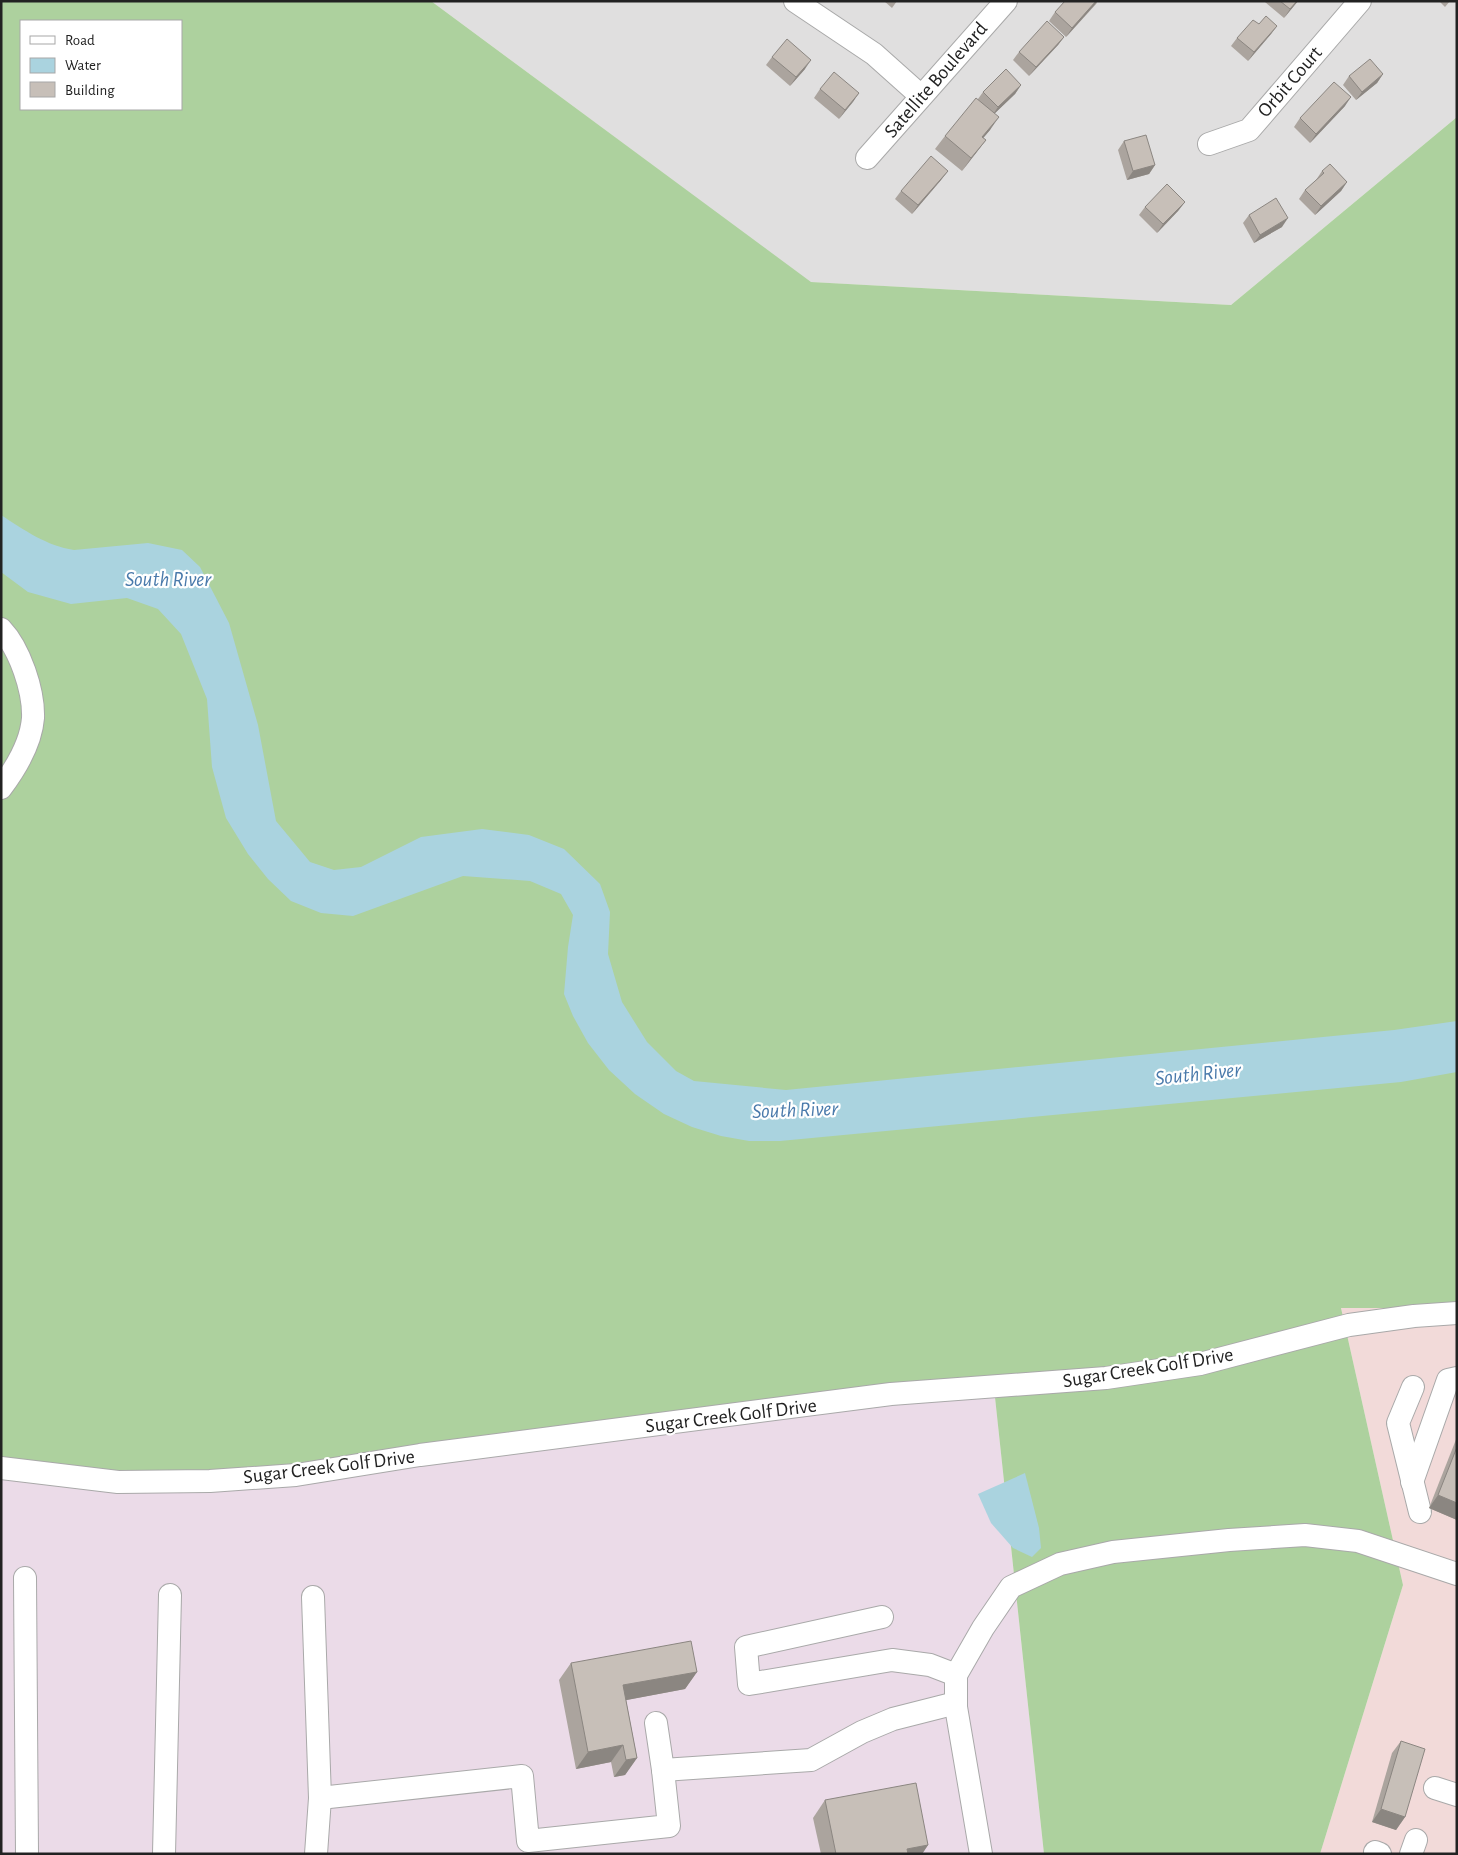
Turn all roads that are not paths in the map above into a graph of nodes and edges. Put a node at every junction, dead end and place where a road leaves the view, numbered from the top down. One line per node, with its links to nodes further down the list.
1 (795, 1): 4 (street)
2 (1006, 1): 4 (street, Satellite Boulevard)
3 (1360, 1): 5 (street, Orbit Court)
4 (921, 96): 6 (street, Satellite Boulevard)
5 (1209, 144)
6 (867, 158)
7 (1, 629): 8 (street)
8 (1, 788)
9 (1457, 1314): 12 (street, Sugar Creek Golf Drive)
10 (1457, 1378): 13 (street)
11 (1413, 1387): 13 (street)
12 (1, 1468)
13 (1412, 1482): 14 (street)
14 (1420, 1512)
15 (1457, 1574): 20 (street)
16 (25, 1578): 27 (street)
17 (170, 1594): 28 (street)
18 (313, 1597): 26 (street)
19 (882, 1617): 20 (street)
20 (956, 1675): 21 (street)
21 (956, 1703): 23 (street); 30 (street)
22 (656, 1723): 23 (street)
23 (663, 1770): 26 (street)
24 (1435, 1788): 25 (street)
25 (1457, 1795)
26 (320, 1798): 29 (street)
27 (27, 1854)
28 (164, 1854)
29 (316, 1854)
30 (981, 1854)

